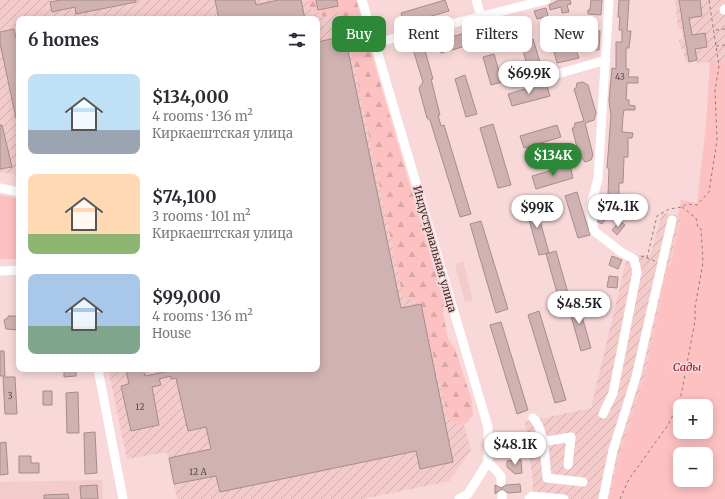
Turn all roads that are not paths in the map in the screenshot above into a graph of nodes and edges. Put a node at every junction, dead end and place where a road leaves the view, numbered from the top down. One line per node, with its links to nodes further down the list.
1 (362, 0): 5 (street, Индустриальная улица)
2 (476, 0): 6 (street)
3 (609, 0): 10 (street)
4 (540, 1): 6 (street)
5 (367, 16)
6 (481, 16)
7 (462, 21): 8 (street)
8 (386, 40)
9 (378, 52): 21 (street, Индустриальная улица)
10 (606, 60): 11 (street); 18 (street)
11 (547, 77)
12 (0, 188): 13 (street)
13 (16, 191)
14 (672, 220): 29 (street)
15 (16, 270): 16 (street)
16 (0, 271)
17 (99, 372): 25 (street)
18 (603, 414)
19 (533, 418): 20 (street)
20 (542, 442): 22 (street); 24 (street)
21 (488, 462): 23 (street); 26 (street)
22 (568, 464)
23 (501, 482)
24 (583, 482)
25 (123, 499)
26 (458, 499)
27 (529, 499): 28 (street)
28 (564, 499)
29 (603, 499)

